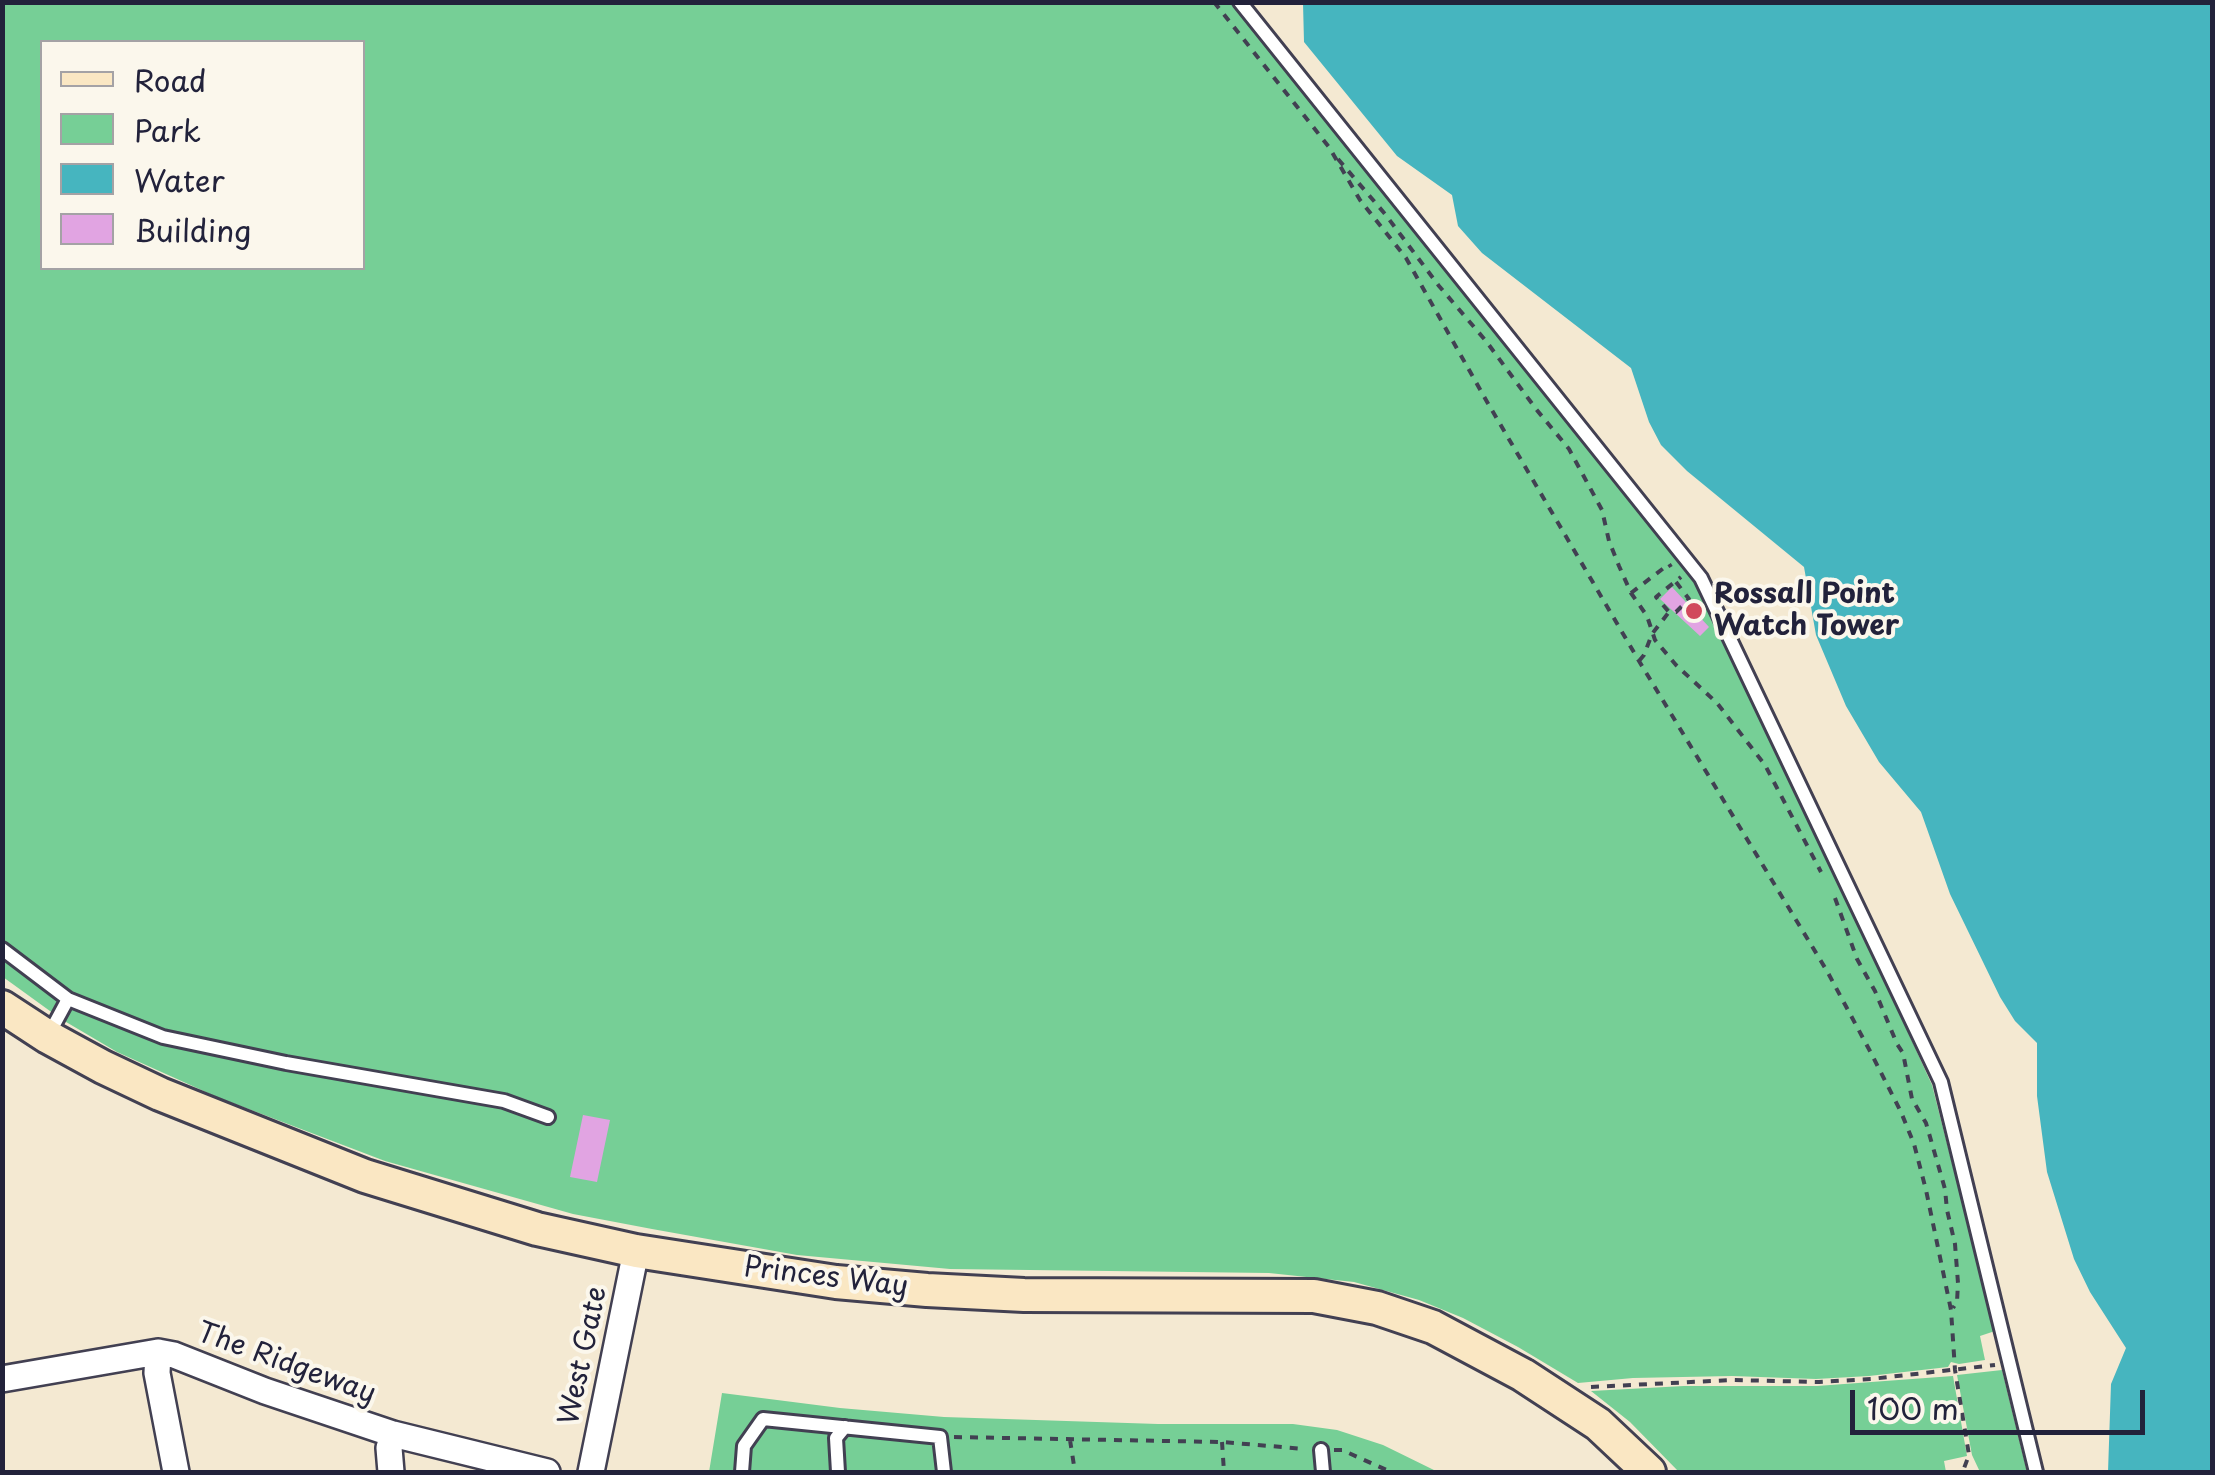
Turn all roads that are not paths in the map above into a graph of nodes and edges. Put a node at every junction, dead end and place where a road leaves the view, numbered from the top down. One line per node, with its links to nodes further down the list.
1 (1240, 2): 22 (lane)
2 (2, 949): 3 (lane)
3 (68, 999): 5 (lane); 6 (lane)
4 (2, 1007): 5 (street, Princes Way)
5 (48, 1037): 7 (street, Princes Way)
6 (548, 1117)
7 (636, 1251): 16 (street, West Gate); 21 (street, Princes Way)
8 (158, 1352): 9 (street, The Ridgeway); 11 (street, The Ridgeway); 13 (street)
9 (2, 1379)
10 (845, 1428): 17 (lane); 18 (lane); 19 (lane)
11 (393, 1434): 14 (street); 15 (street, The Ridgeway)
12 (1321, 1450): 20 (lane)
13 (176, 1472)
14 (391, 1472)
15 (547, 1472)
16 (591, 1472)
17 (742, 1472)
18 (838, 1472)
19 (944, 1472)
20 (1323, 1472)
21 (1649, 1472)
22 (2036, 1472)

